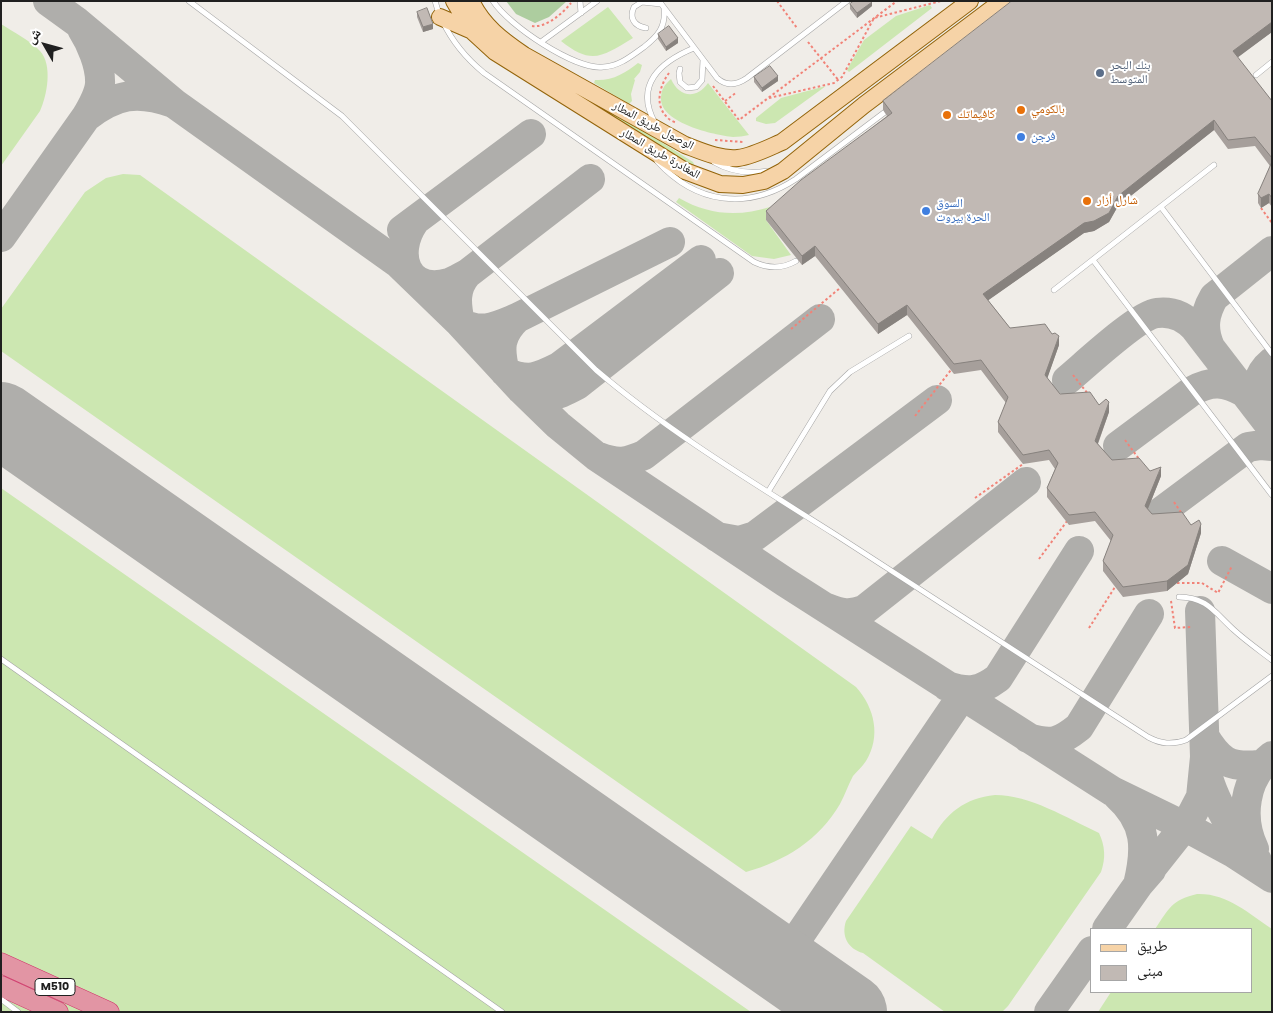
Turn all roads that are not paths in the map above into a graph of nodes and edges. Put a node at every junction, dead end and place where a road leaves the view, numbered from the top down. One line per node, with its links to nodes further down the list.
1 (189, 1): 33 (lane)
2 (435, 1): 13 (lane)
3 (454, 1): 15 (main road, المغادرة طريق المطار)
4 (471, 1): 23 (main road, الوصول طريق المطار)
5 (493, 1): 16 (lane)
6 (580, 1): 12 (lane)
7 (597, 1): 12 (lane)
8 (848, 1): 18 (lane)
9 (970, 1): 24 (main road, الوصول طريق المطار)
10 (1004, 1): 24 (lane); 26 (main road, المغادرة طريق المطار, bridge)
11 (661, 4): 14 (lane); 16 (lane); 17 (lane)
12 (581, 13): 16 (lane)
13 (440, 17): 15 (main road); 29 (lane)
14 (646, 28)
15 (471, 30): 26 (main road, المغادرة طريق المطار)
16 (541, 42)
17 (694, 48): 18 (lane); 23 (lane)
18 (703, 60): 20 (lane)
19 (1272, 62): 21 (lane)
20 (680, 69)
21 (1256, 75)
22 (897, 102): 26 (lane)
23 (664, 134): 24 (main road, الوصول طريق المطار)
24 (686, 145)
25 (1214, 165): 27 (lane)
26 (684, 178)
27 (1160, 207): 28 (lane); 32 (lane)
28 (1092, 260): 30 (lane); 34 (lane)
29 (796, 261)
30 (1054, 290)
31 (909, 336): 33 (lane)
32 (1272, 354)
33 (768, 492): 38 (lane)
34 (1272, 495)
35 (1179, 597): 37 (lane)
36 (1, 659): 45 (lane)
37 (1272, 660)
38 (1272, 676)
39 (1, 963): 44 (highway, M510)
40 (1, 986): 43 (highway, M510)
41 (1, 999): 42 (lane)
42 (18, 1012)
43 (58, 1012)
44 (109, 1012)
45 (502, 1012)

